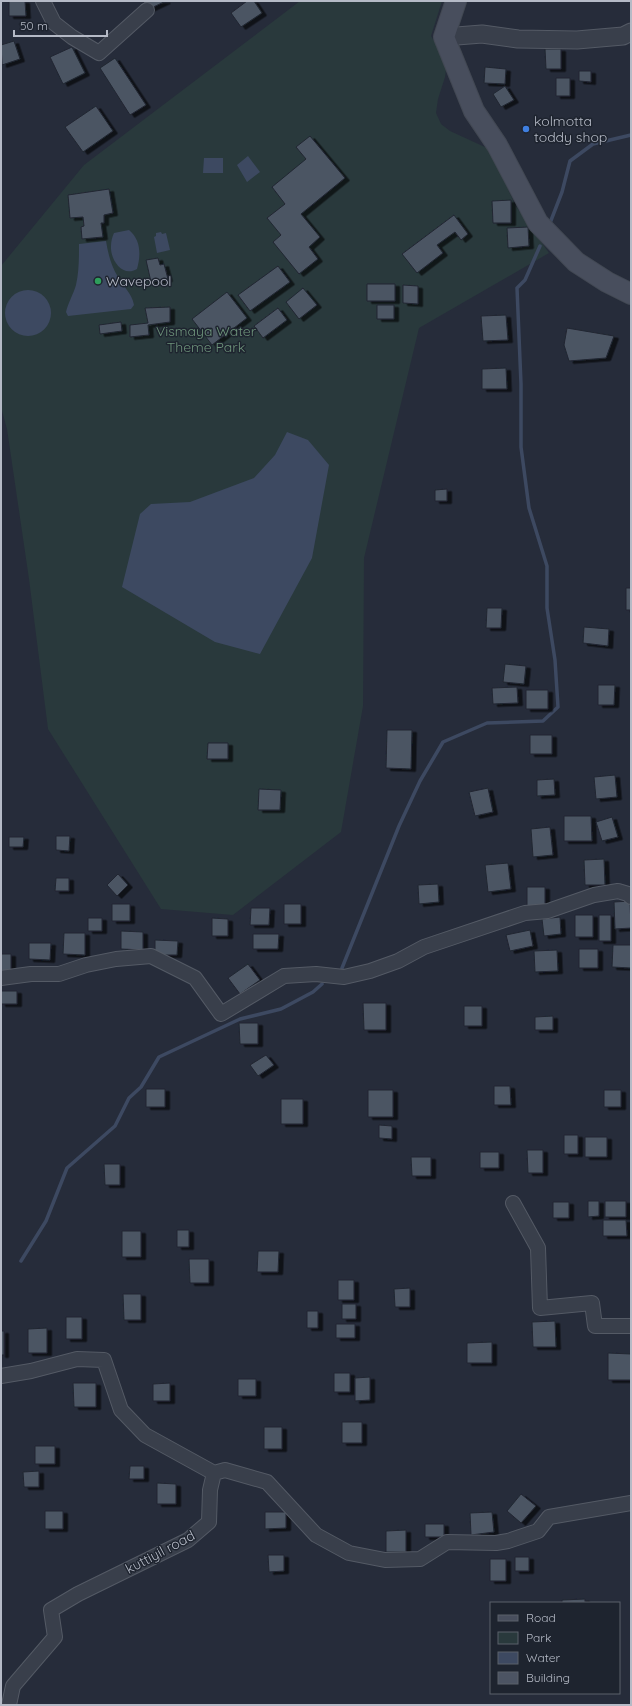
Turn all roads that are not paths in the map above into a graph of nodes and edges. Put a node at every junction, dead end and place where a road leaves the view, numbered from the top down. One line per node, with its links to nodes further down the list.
1 (43, 1): 3 (street)
2 (456, 1): 5 (main road)
3 (147, 10)
4 (631, 32): 5 (street)
5 (444, 37): 6 (main road)
6 (631, 294)
7 (631, 897): 8 (street)
8 (1, 978)
9 (513, 1204): 10 (street)
10 (631, 1326)
11 (1, 1376): 12 (street)
12 (214, 1473): 13 (street); 14 (street, kuttiyil road)
13 (631, 1503)
14 (9, 1705)

